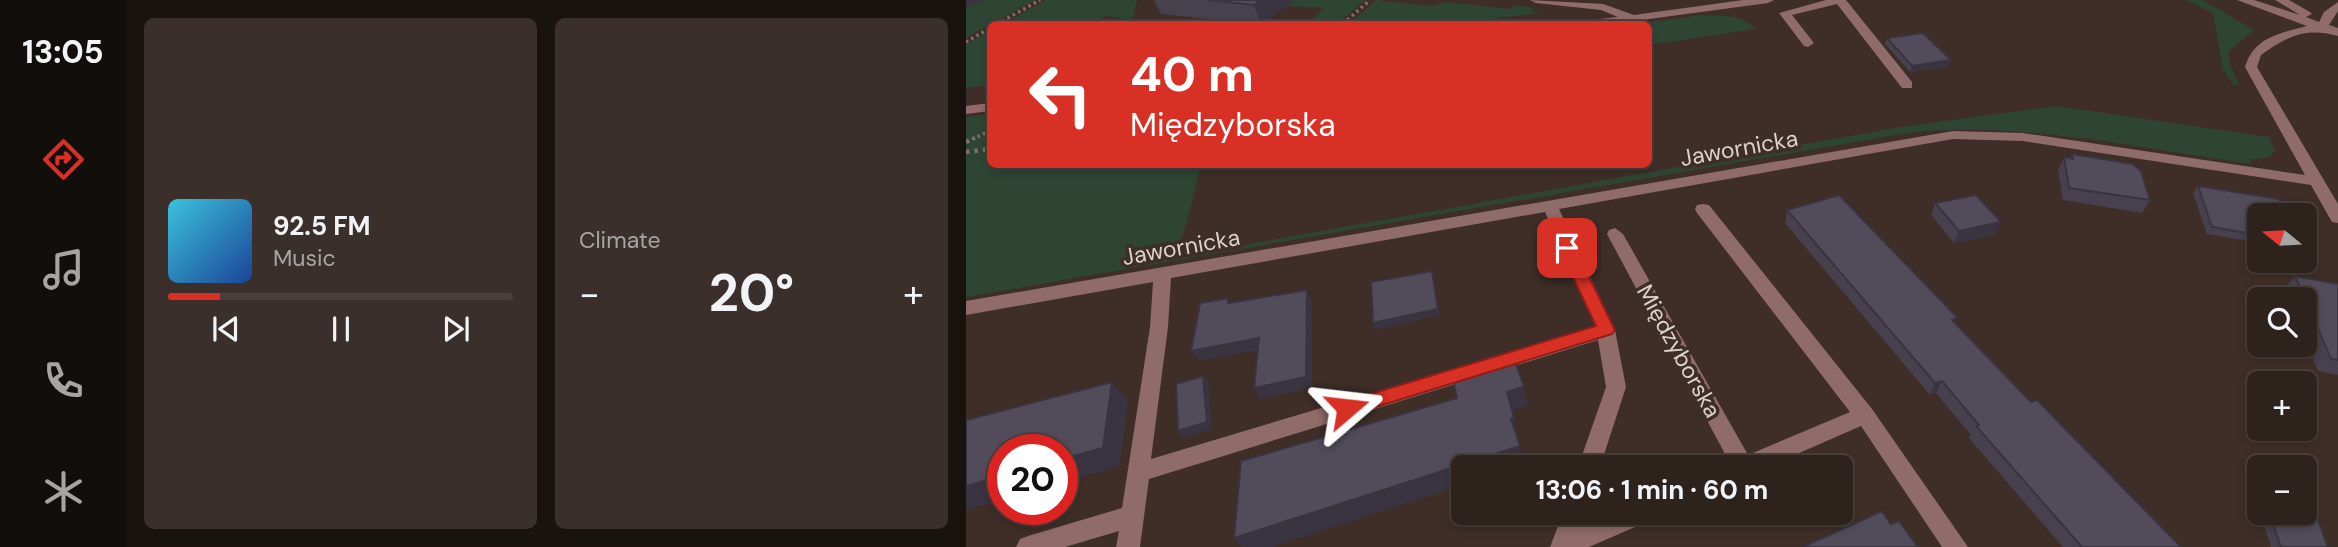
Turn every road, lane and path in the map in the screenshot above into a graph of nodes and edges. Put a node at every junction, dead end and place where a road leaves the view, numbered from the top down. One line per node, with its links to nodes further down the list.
1 (1041, 0): 12 (path)
2 (1370, 0): 14 (path)
3 (1536, 0): 11 (street)
4 (1768, 0): 9 (street)
5 (1840, 0): 21 (street); 22 (street)
6 (2281, 0): 16 (street)
7 (2245, 1): 16 (street); 19 (street)
8 (2338, 5): 16 (street)
9 (1685, 6): 11 (street)
10 (1181, 17): 13 (path)
11 (1633, 19): 15 (street)
12 (1002, 21)
13 (1175, 21)
14 (1346, 21)
15 (1616, 21)
16 (2323, 25): 18 (street); 19 (street)
17 (987, 30): 20 (path)
18 (2338, 32)
19 (2279, 37): 29 (street)
20 (966, 42)
21 (1808, 43)
22 (1907, 85)
23 (987, 107): 24 (street)
24 (966, 110)
25 (987, 132): 26 (path)
26 (966, 142)
27 (987, 149): 28 (path)
28 (966, 152)
29 (2316, 181): 30 (street, Jawornicka); 32 (street)
30 (1549, 204): 34 (street, Jawornicka); 36 (street)
31 (1703, 209): 37 (street)
32 (2338, 218)
33 (1615, 234): 39 (street, Międzyborska)
34 (1162, 273): 35 (street, Jawornicka); 41 (street)
35 (966, 308)
36 (1606, 330): 38 (street); 41 (street)
37 (1865, 415): 40 (street, Międzyborska); 48 (street)
38 (1593, 455)
39 (1737, 455)
40 (1772, 455)
41 (1137, 473): 42 (street)
42 (1131, 516): 45 (street); 46 (street)
43 (1570, 525): 47 (street)
44 (1613, 525): 47 (street)
45 (1028, 547)
46 (1128, 547)
47 (1562, 547)
48 (1956, 547)

